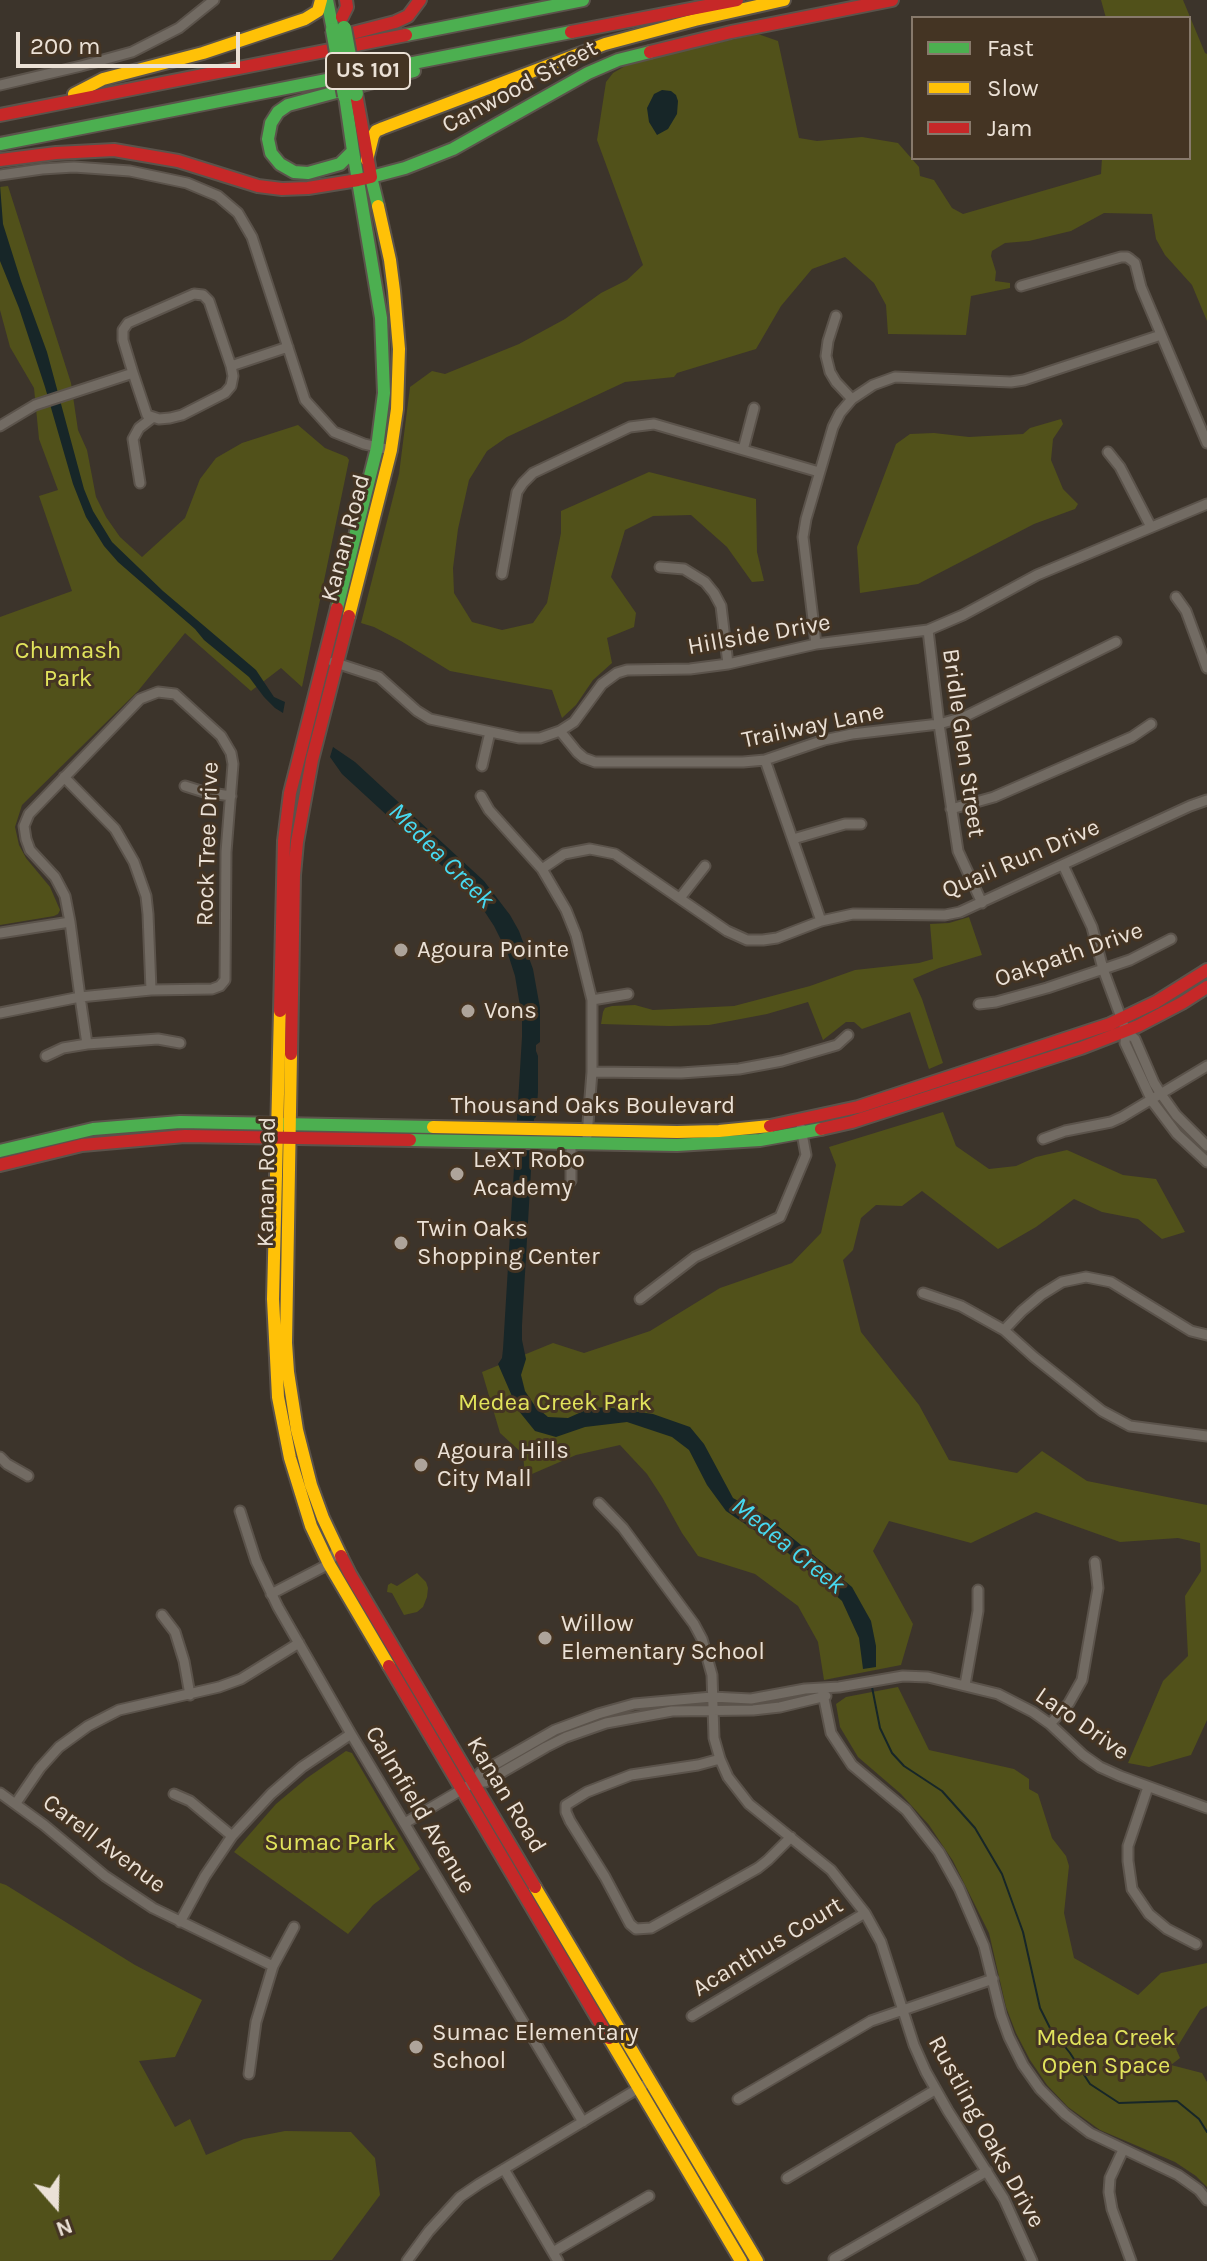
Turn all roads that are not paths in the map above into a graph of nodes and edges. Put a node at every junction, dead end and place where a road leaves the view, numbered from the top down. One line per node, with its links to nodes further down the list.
1 (214, 0): 13 (street)
2 (321, 0): 16 (main road)
3 (327, 0): 11 (main road, Kanan Road)
4 (339, 0): 11 (main road, Kanan Road)
5 (346, 0): 11 (main road)
6 (420, 0): 14 (main road)
7 (583, 0): 14 (main road, US 101)
8 (737, 0): 12 (main road, US 101)
9 (784, 0): 20 (main road)
10 (892, 0): 22 (main road, Canwood Street)
11 (340, 25): 15 (main road, Kanan Road, bridge)
12 (447, 56): 18 (main road, US 101); 19 (main road)
13 (0, 85)
14 (144, 85): 16 (main road, US 101)
15 (350, 95): 19 (main road, Kanan Road); 20 (main road, Kanan Road)
16 (55, 103): 17 (main road, US 101)
17 (0, 115)
18 (0, 144)
19 (353, 151): 22 (main road, Kanan Road)
20 (367, 160): 22 (main road, Kanan Road)
21 (2, 167): 22 (main road, Canwood Street); 26 (street)
22 (365, 178): 34 (main road, Kanan Road)
23 (1021, 286): 25 (street)
24 (836, 316): 29 (street)
25 (1161, 335): 29 (street); 33 (street)
26 (288, 347): 27 (street); 34 (street)
27 (231, 366): 28 (street); 31 (street)
28 (133, 373): 31 (street); 32 (street)
29 (852, 399): 37 (street)
30 (754, 408): 35 (street)
31 (152, 418): 38 (street)
32 (0, 426)
33 (1207, 443)
34 (384, 449): 47 (main road, Kanan Road)
35 (743, 450): 37 (street); 42 (street)
36 (1108, 452): 40 (street)
37 (819, 472): 46 (street)
38 (140, 483)
39 (1207, 504): 40 (street, Hillside Drive)
40 (1151, 527): 44 (street, Hillside Drive)
41 (660, 567): 48 (street)
42 (502, 574)
43 (1176, 597): 49 (street)
44 (928, 630): 46 (street, Hillside Drive); 50 (street, Bridle Glen Street)
45 (1116, 642): 50 (street, Trailway Lane)
46 (816, 644): 48 (street, Hillside Drive)
47 (330, 661): 53 (street); 92 (main road, Kanan Road)
48 (728, 664): 52 (street, Hillside Drive)
49 (1207, 668)
50 (939, 724): 54 (street, Trailway Lane); 61 (street, Bridle Glen Street)
51 (1151, 724): 61 (street)
52 (560, 731): 53 (street); 54 (street, Trailway Lane)
53 (490, 732): 55 (street)
54 (765, 760): 63 (street)
55 (482, 766)
56 (64, 777): 58 (street, Rock Tree Drive); 70 (street); 76 (street)
57 (185, 786): 58 (street)
58 (231, 796): 76 (street, Rock Tree Drive)
59 (481, 796): 66 (street)
60 (1207, 800): 64 (street, Quail Run Drive)
61 (951, 809): 68 (street, Bridle Glen Street)
62 (861, 824): 63 (street)
63 (793, 839): 69 (street)
64 (1063, 865): 68 (street, Quail Run Drive); 73 (street)
65 (705, 866): 67 (street)
66 (542, 869): 67 (street, Quail Run Drive); 79 (street)
67 (680, 898): 69 (street, Quail Run Drive)
68 (982, 903): 69 (street, Quail Run Drive)
69 (821, 921)
70 (70, 922): 71 (street); 78 (street)
71 (0, 933)
72 (1171, 939): 73 (street, Oakpath Drive)
73 (1103, 969): 80 (street, Oakpath Drive); 82 (street)
74 (1207, 970): 82 (main road, Thousand Oaks Boulevard)
75 (1207, 987): 82 (main road, Thousand Oaks Boulevard)
76 (151, 990): 78 (street)
77 (628, 994): 79 (street)
78 (80, 997): 81 (street); 85 (street)
79 (592, 1000): 88 (street)
80 (979, 1004)
81 (0, 1013)
82 (1123, 1025): 89 (street); 90 (street); 91 (main road, Thousand Oaks Boulevard)
83 (848, 1035): 88 (street)
84 (180, 1043): 85 (street)
85 (87, 1044): 86 (street)
86 (46, 1056)
87 (1207, 1066): 89 (street)
88 (592, 1072): 93 (street)
89 (1161, 1094): 90 (street); 95 (street)
90 (1152, 1101): 94 (street); 97 (street)
91 (801, 1127): 93 (main road, Thousand Oaks Boulevard); 101 (street)
92 (284, 1131): 93 (main road, Thousand Oaks Boulevard); 96 (main road, Thousand Oaks Boulevard); 98 (main road, Thousand Oaks Boulevard); 109 (main road, Kanan Road); 111 (main road, Kanan Road)
93 (582, 1139): 99 (street)
94 (1043, 1139)
95 (1207, 1146)
96 (0, 1151)
97 (1207, 1162)
98 (0, 1165)
99 (571, 1181)
100 (923, 1293): 102 (street)
101 (640, 1299)
102 (1004, 1330): 103 (street); 104 (street)
103 (1207, 1335)
104 (1207, 1436)
105 (0, 1457): 106 (street)
106 (28, 1476)
107 (599, 1503): 119 (street, Rustling Oaks Drive)
108 (240, 1511): 113 (street, Calmfield Avenue)
109 (337, 1548): 111 (street); 126 (main road, Kanan Road)
110 (1095, 1562): 122 (street)
111 (329, 1564): 113 (street); 126 (main road, Kanan Road)
112 (978, 1590): 116 (street)
113 (271, 1594): 115 (street, Calmfield Avenue)
114 (162, 1615): 118 (street)
115 (299, 1643): 118 (street); 123 (street, Calmfield Avenue)
116 (965, 1685): 117 (street, Laro Drive); 122 (street, Laro Drive)
117 (822, 1693): 119 (street, Laro Drive); 121 (street, Laro Drive); 140 (street)
118 (190, 1695): 130 (street)
119 (712, 1697): 120 (street, Laro Drive); 121 (street, Rustling Oaks Drive)
120 (618, 1708): 124 (street, Laro Drive); 126 (street, Laro Drive)
121 (713, 1710): 124 (street, Laro Drive); 125 (street, Rustling Oaks Drive)
122 (1050, 1724): 127 (street, Laro Drive)
123 (351, 1734): 132 (street, Calmfield Avenue); 133 (street)
124 (566, 1737): 126 (street, Laro Drive)
125 (720, 1759): 134 (street, Rustling Oaks Drive); 134 (street)
126 (467, 1786): 132 (street, Laro Drive); 144 (main road, Kanan Road)
127 (1148, 1787): 131 (street, Laro Drive); 138 (street)
128 (0, 1793): 130 (street, Carell Avenue)
129 (174, 1794): 133 (street)
130 (16, 1803): 136 (street, Carell Avenue)
131 (1207, 1808)
132 (405, 1823): 147 (street, Calmfield Avenue)
133 (232, 1836): 136 (street)
134 (791, 1837): 135 (street, Rustling Oaks Drive)
135 (865, 1913): 141 (street, Rustling Oaks Drive); 142 (street, Acanthus Court)
136 (180, 1922): 139 (street, Carell Avenue)
137 (294, 1927): 139 (street)
138 (1196, 1944)
139 (273, 1966): 143 (street)
140 (993, 1979): 141 (street); 148 (street)
141 (902, 2008): 145 (street, Rustling Oaks Drive); 146 (street)
142 (692, 2016)
143 (249, 2074)
144 (645, 2085): 147 (street); 158 (main road, Kanan Road); 159 (main road, Kanan Road)
145 (935, 2090): 150 (street, Rustling Oaks Drive); 151 (street)
146 (738, 2099)
147 (583, 2122): 149 (street)
148 (1123, 2150): 153 (street); 160 (street)
149 (504, 2169): 154 (street); 157 (street)
150 (987, 2171): 155 (street); 156 (street, Rustling Oaks Drive)
151 (787, 2178)
152 (649, 2196): 154 (street)
153 (1207, 2200)
154 (555, 2256)
155 (834, 2259)
156 (1028, 2260)
157 (407, 2261)
158 (741, 2261)
159 (757, 2261)
160 (1131, 2261)

